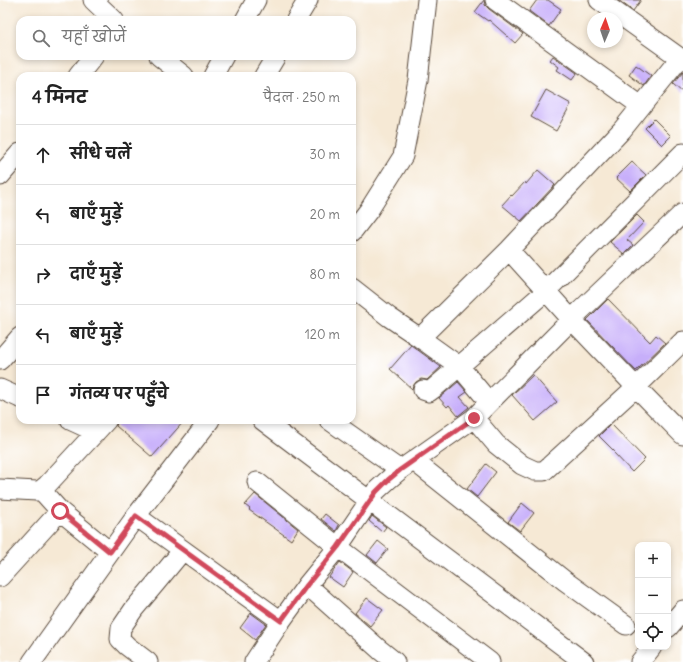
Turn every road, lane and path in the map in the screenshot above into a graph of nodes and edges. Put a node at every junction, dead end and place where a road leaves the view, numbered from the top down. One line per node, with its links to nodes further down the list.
1 (92, 0): 7 (street)
2 (256, 0): 8 (street)
3 (308, 0): 9 (street)
4 (427, 0): 24 (street)
5 (495, 0): 19 (street)
6 (600, 0): 10 (street)
7 (110, 16)
8 (247, 16)
9 (298, 16)
10 (681, 59): 19 (street)
11 (91, 60): 15 (street)
12 (164, 60): 16 (street)
13 (222, 60): 17 (street)
14 (274, 60): 18 (street)
15 (81, 72)
16 (179, 72)
17 (215, 72)
18 (266, 72)
19 (641, 106): 25 (street)
20 (683, 153): 27 (street)
21 (16, 158): 22 (street)
22 (0, 176)
23 (683, 213): 28 (street)
24 (356, 227)
25 (509, 250): 27 (street); 29 (street)
26 (356, 291): 29 (street)
27 (546, 291): 28 (street); 33 (street)
28 (572, 320): 34 (street); 38 (street)
29 (420, 338): 33 (street)
30 (683, 341): 34 (street)
31 (16, 342): 32 (street)
32 (0, 360)
33 (459, 366): 36 (street); 38 (street)
34 (636, 387): 39 (street); 44 (street)
35 (0, 389): 37 (street)
36 (423, 390)
37 (16, 396)
38 (489, 402): 39 (street)
39 (474, 418): 46 (street)
40 (91, 424): 45 (street)
41 (207, 424): 52 (street)
42 (267, 424): 50 (street)
43 (336, 424): 46 (street)
44 (679, 424)
45 (102, 426): 49 (street)
46 (407, 465): 50 (street); 61 (street)
47 (257, 482): 53 (street)
48 (0, 489): 49 (street)
49 (41, 490): 51 (street)
50 (370, 501): 53 (street); 68 (street)
51 (60, 511): 55 (street); 56 (street)
52 (136, 516): 54 (street); 55 (street)
53 (338, 547): 57 (street); 67 (street)
54 (182, 550): 59 (street); 64 (street)
55 (110, 552): 63 (street)
56 (0, 577)
57 (307, 585): 59 (street); 66 (street)
58 (683, 610): 60 (street)
59 (281, 621): 65 (street)
60 (671, 624)
61 (626, 625)
62 (650, 650): 69 (street)
63 (32, 662)
64 (148, 662)
65 (254, 662)
66 (395, 662)
67 (490, 662)
68 (584, 662)
69 (640, 662)

